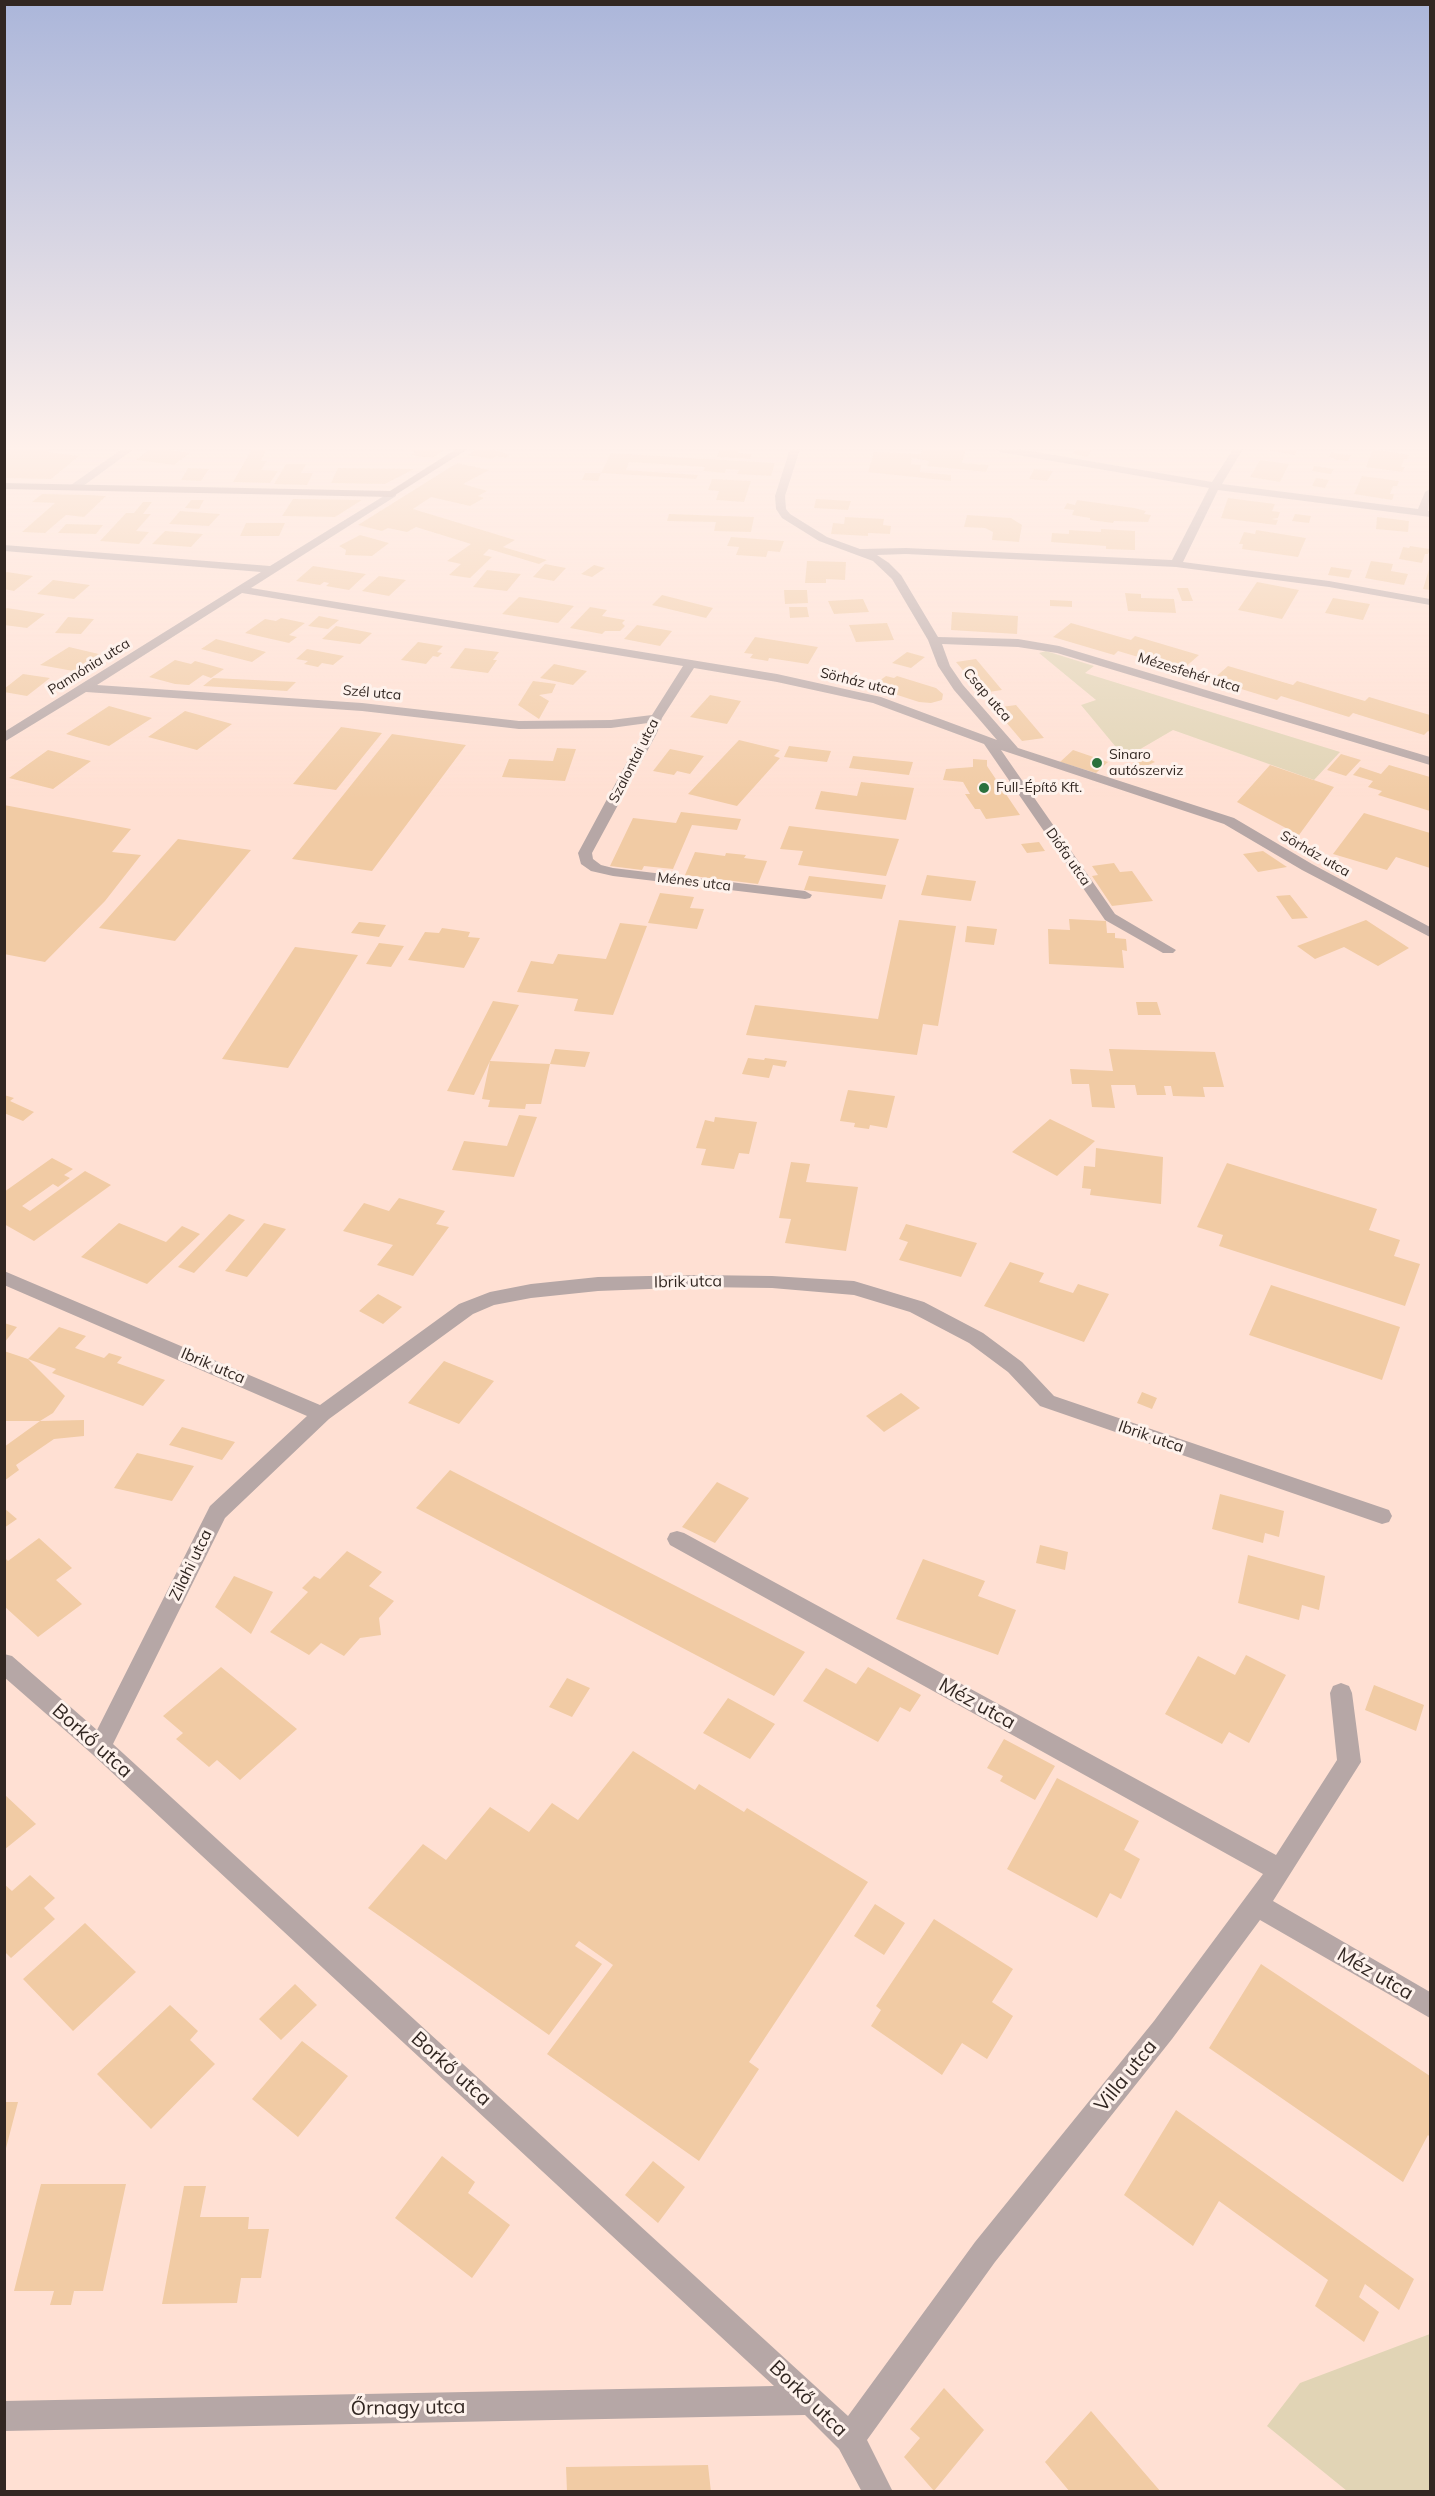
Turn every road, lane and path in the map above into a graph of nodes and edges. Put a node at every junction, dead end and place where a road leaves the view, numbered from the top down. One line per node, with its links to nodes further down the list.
1 (226, 565): 5 (street)
2 (277, 565): 5 (street, Pannónia utca)
3 (884, 565): 8 (street, Csap utca)
4 (1187, 565): 7 (street)
5 (271, 569): 6 (street, Pannónia utca)
6 (239, 589): 9 (street, Sörház utca); 10 (street, Pannónia utca)
7 (1431, 602)
8 (934, 640): 14 (street, Csap utca); 15 (street, Mézesfehér utca)
9 (690, 664): 11 (street, Szalontai utca); 13 (street, Sörház utca)
10 (85, 688): 11 (street, Szél utca); 12 (street, Pannónia utca)
11 (656, 718): 16 (street, Szalontai utca)
12 (4, 738)
13 (989, 742): 14 (street, Sörház utca); 19 (street, Diófa utca)
14 (1015, 751): 18 (street, Sörház utca)
15 (1431, 761)
16 (586, 861): 17 (street, Ménes utca)
17 (805, 895)
18 (1431, 933)
19 (1168, 950)
20 (4, 1277): 21 (street, Ibrik utca)
21 (322, 1413): 22 (street, Ibrik utca); 26 (street, Zilahi utca)
22 (1382, 1516)
23 (677, 1539): 27 (street, Méz utca)
24 (4, 1663): 26 (street, Borkő utca)
25 (1341, 1693): 27 (street, Villa utca)
26 (100, 1747): 30 (street, Borkő utca)
27 (1278, 1869): 28 (street, Villa utca)
28 (1257, 1905): 29 (street, Méz utca); 32 (street, Villa utca)
29 (1431, 2006)
30 (811, 2400): 31 (street, Őrnagy utca); 32 (street, Borkő utca)
31 (4, 2416)
32 (850, 2438): 33 (street, Borkő utca)
33 (878, 2492)

